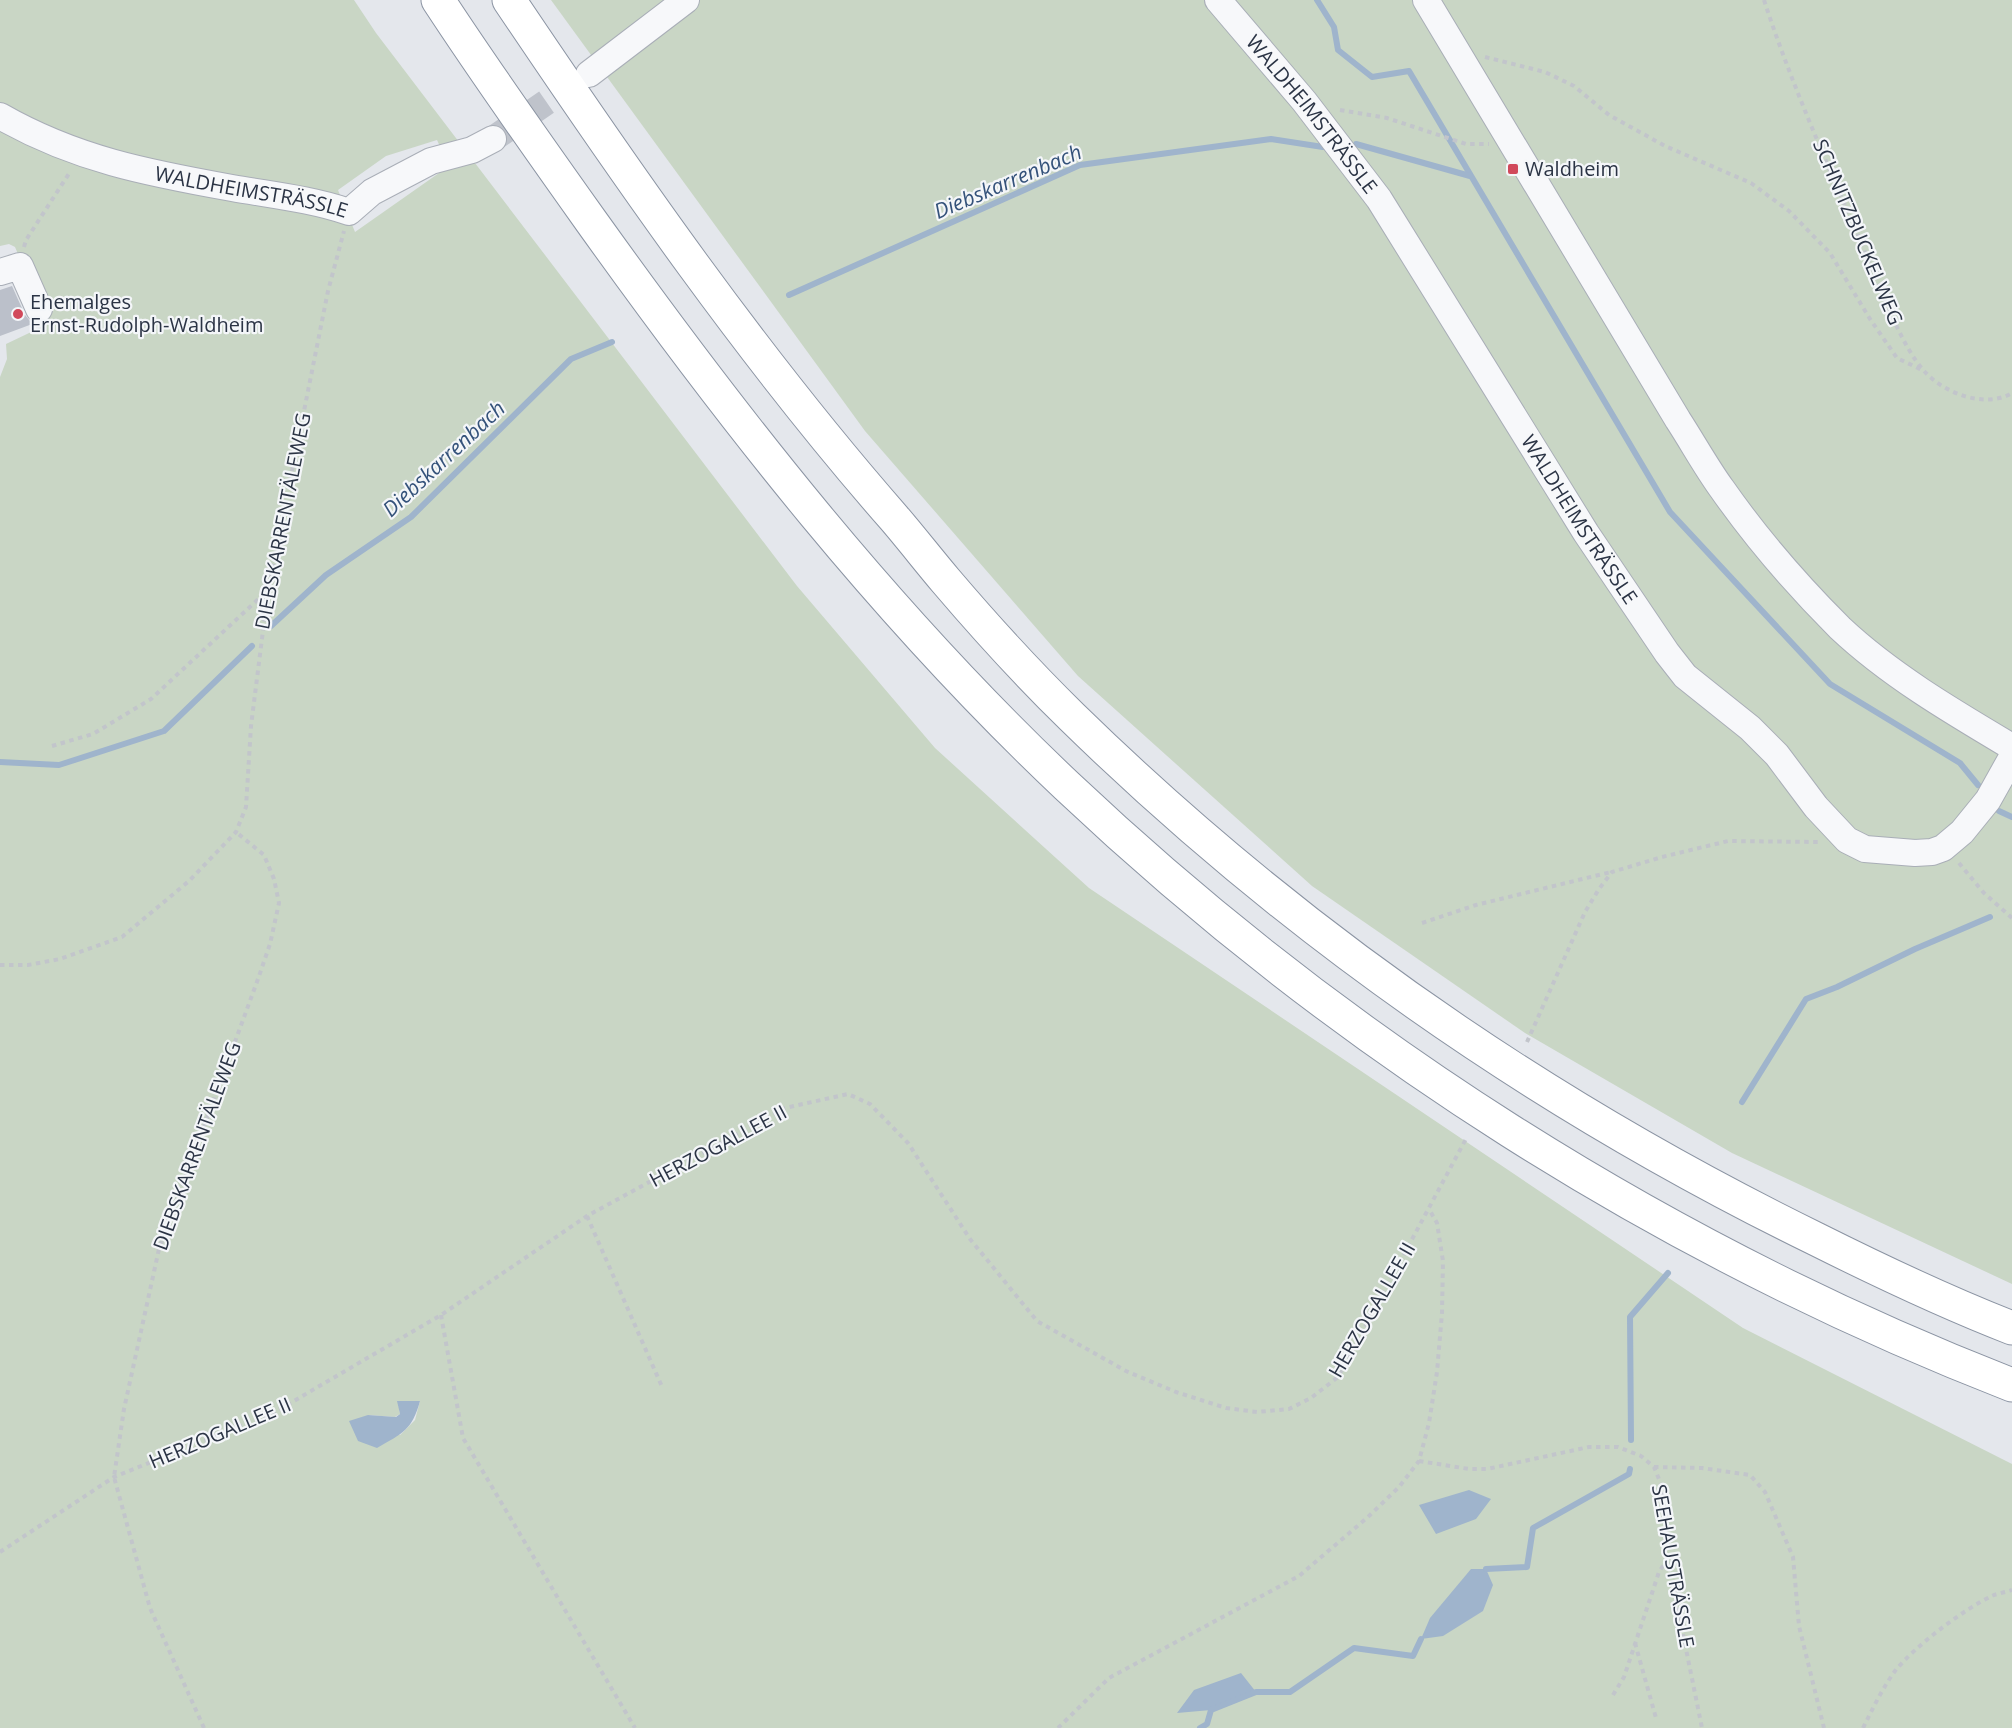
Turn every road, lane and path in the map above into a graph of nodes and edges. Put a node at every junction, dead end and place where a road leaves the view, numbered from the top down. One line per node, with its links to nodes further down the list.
1 (438, 0): 37 (highway)
2 (509, 0): 36 (highway)
3 (686, 0): 8 (street)
4 (1218, 0): 9 (street, WALDHEIMSTRÄSSLE)
5 (1426, 0): 7 (street)
6 (1764, 0): 18 (path, SCHNITZBUCKELWEG)
7 (1460, 55): 18 (path); 22 (street)
8 (589, 74)
9 (1304, 101): 12 (path); 25 (street, WALDHEIMSTRÄSSLE)
10 (0, 116): 13 (street, WALDHEIMSTRÄSSLE)
11 (493, 139): 14 (street, WALDHEIMSTRÄSSLE)
12 (1486, 145)
13 (81, 154): 14 (street, WALDHEIMSTRÄSSLE); 15 (path)
14 (349, 212): 20 (path, DIEBSKARRENTÄLEWEG)
15 (26, 240)
16 (0, 272): 17 (street)
17 (39, 309)
18 (1924, 371): 19 (path, SCHNITZBUCKELWEG)
19 (2012, 393)
20 (268, 591): 21 (path); 24 (path, DIEBSKARRENTÄLEWEG)
21 (52, 746)
22 (2012, 747)
23 (2012, 758): 26 (street)
24 (236, 832): 30 (path, DIEBSKARRENTÄLEWEG); 41 (path, DIEBSKARRENTÄLEWEG)
25 (1840, 833): 26 (street, WALDHEIMSTRÄSSLE); 27 (path)
26 (1943, 848): 28 (path)
27 (1612, 872): 29 (path); 31 (path)
28 (2012, 918)
29 (1422, 923)
30 (0, 965)
31 (1527, 1042)
32 (1467, 1137): 33 (path, HERZOGALLEE II)
33 (1429, 1209): 34 (path, HERZOGALLEE II); 39 (path)
34 (587, 1216): 35 (path, HERZOGALLEE II); 38 (path)
35 (441, 1315): 41 (path, HERZOGALLEE II); 49 (path)
36 (2012, 1328)
37 (2012, 1385)
38 (663, 1389)
39 (1419, 1461): 40 (path, SEEHAUSTRÄSSLE); 50 (path)
40 (1654, 1467): 43 (path, SEEHAUSTRÄSSLE); 52 (path)
41 (114, 1477): 42 (path, HERZOGALLEE II); 48 (path)
42 (0, 1552)
43 (1668, 1558): 45 (path); 51 (path, SEEHAUSTRÄSSLE)
44 (2012, 1590): 53 (path)
45 (1635, 1642): 46 (path); 47 (path)
46 (1613, 1695)
47 (1656, 1718)
48 (204, 1728)
49 (634, 1728)
50 (1058, 1728)
51 (1702, 1728)
52 (1824, 1728)
53 (1863, 1728)

